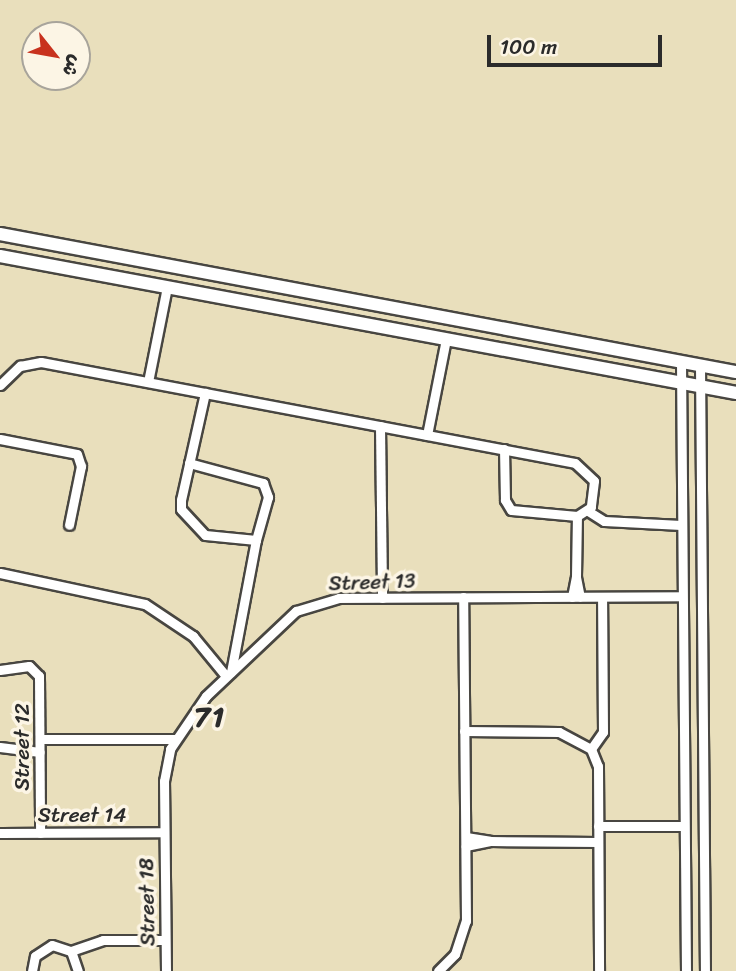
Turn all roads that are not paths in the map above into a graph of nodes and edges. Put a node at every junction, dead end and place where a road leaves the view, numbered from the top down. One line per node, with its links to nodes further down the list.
1 (0, 234): 5 (street)
2 (0, 256): 3 (street)
3 (167, 287): 4 (street); 8 (street)
4 (446, 339): 9 (street); 15 (street)
5 (681, 362): 6 (street); 9 (street)
6 (700, 365): 7 (street); 11 (street)
7 (736, 372)
8 (148, 382): 10 (street); 12 (street)
9 (681, 383): 11 (street); 22 (street)
10 (0, 386)
11 (701, 386): 13 (street); 53 (street)
12 (205, 393): 14 (street); 18 (street)
13 (736, 393)
14 (380, 426): 15 (street); 29 (street)
15 (427, 435): 17 (street)
16 (0, 439): 21 (street)
17 (504, 449): 19 (street); 20 (street)
18 (189, 463): 23 (street); 23 (street)
19 (588, 511): 20 (street); 22 (street)
20 (577, 516): 27 (street)
21 (69, 525)
22 (681, 525): 25 (street)
23 (256, 540): 31 (street)
24 (0, 573): 31 (street)
25 (681, 596): 28 (street, Street 13); 39 (street)
26 (463, 597): 27 (street, Street 13); 29 (street, Street 13); 32 (street)
27 (576, 597): 28 (street, Street 13)
28 (602, 597): 36 (street)
29 (382, 598): 31 (street, Street 13)
30 (0, 670): 33 (street, Street 12)
31 (228, 674): 34 (street, Street 13)
32 (464, 731): 36 (street); 43 (street)
33 (40, 739): 34 (street); 37 (street, Street 12)
34 (174, 739): 40 (street, Street 13)
35 (0, 747): 37 (street)
36 (591, 749): 38 (street)
37 (40, 752): 42 (street, Street 12)
38 (598, 826): 39 (street); 44 (street)
39 (684, 826): 52 (street)
40 (164, 832): 42 (street, Street 14); 45 (street, Street 18)
41 (0, 833): 42 (street, Street 14)
42 (40, 833)
43 (466, 841): 44 (street); 47 (street)
44 (598, 842): 51 (street)
45 (165, 940): 46 (street); 50 (street, Street 18)
46 (71, 951): 48 (street); 49 (street)
47 (442, 970)
48 (33, 971)
49 (78, 971)
50 (166, 971)
51 (599, 971)
52 (686, 971)
53 (705, 971)

